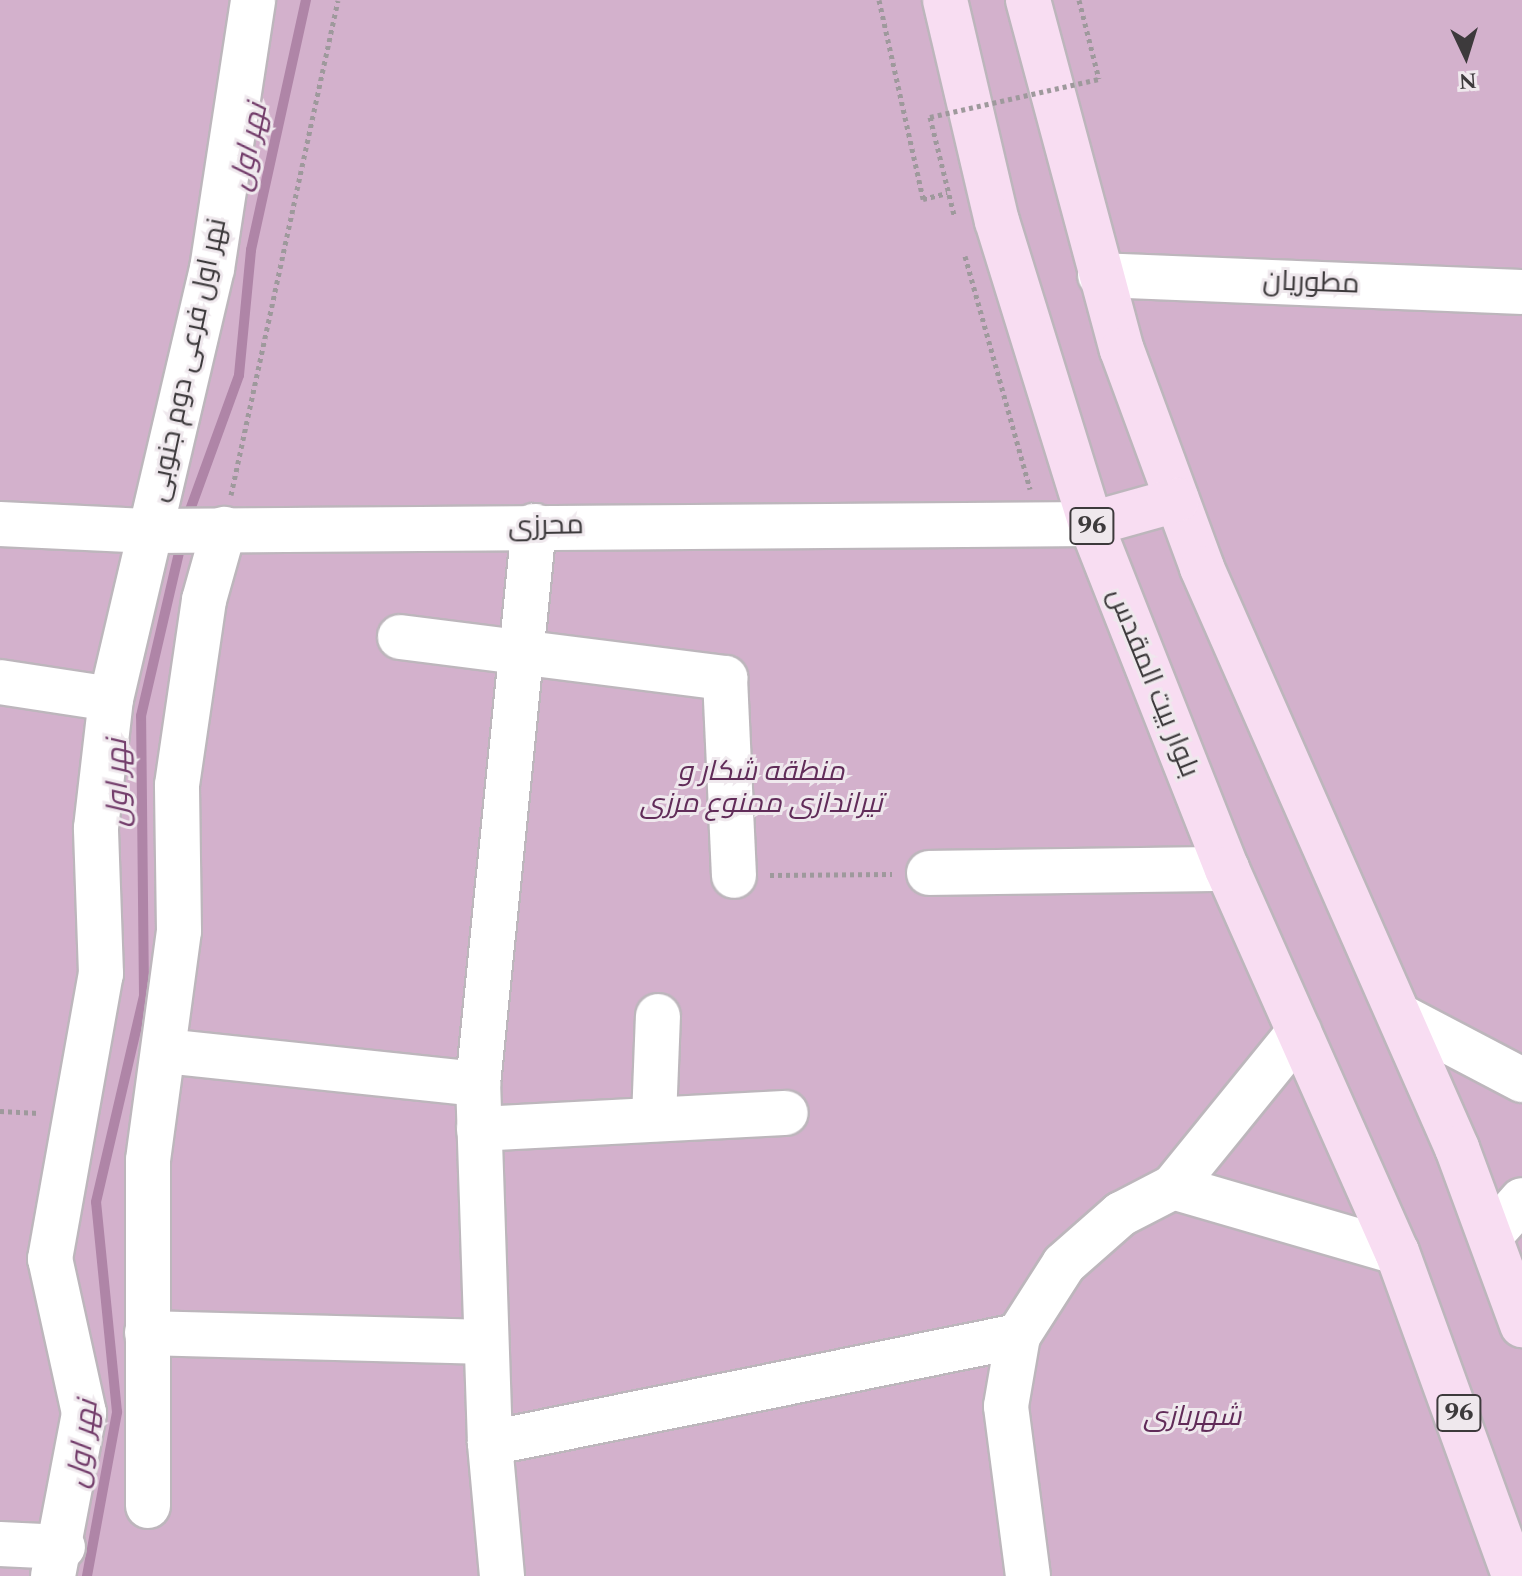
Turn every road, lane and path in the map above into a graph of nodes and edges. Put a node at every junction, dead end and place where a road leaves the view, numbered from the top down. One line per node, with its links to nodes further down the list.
1 (253, 0): 17 (street, نهر اول فرعی دوم جنوبی)
2 (338, 0): 17 (path)
3 (879, 0): 7 (path)
4 (945, 0): 14 (main road, بلوار بیت المقدس / 96)
5 (1028, 0): 10 (main road)
6 (1079, 0): 7 (path, bridge)
7 (947, 193): 8 (path)
8 (956, 223)
9 (960, 238): 15 (path)
10 (1100, 275): 11 (street, مطوریان); 12 (main road)
11 (1522, 292)
12 (1177, 500): 14 (main road); 26 (main road)
13 (0, 524): 17 (street, محرزی)
14 (1091, 524): 15 (street, محرزی); 22 (main road, بلوار بیت المقدس / 96)
15 (1040, 525): 16 (street, محرزی)
16 (534, 526): 17 (street, محرزی); 19 (street)
17 (186, 530): 21 (street); 28 (street)
18 (400, 637): 19 (street)
19 (521, 651): 24 (street); 30 (street)
20 (0, 682): 21 (street)
21 (111, 699): 45 (street)
22 (1227, 869): 23 (street); 27 (main road, بلوار بیت المقدس / 96)
23 (929, 873): 24 (path)
24 (734, 876)
25 (658, 1016): 32 (street)
26 (1400, 1016): 29 (street); 36 (main road)
27 (1299, 1032): 34 (street); 37 (main road, 96)
28 (164, 1051): 30 (street); 39 (street)
29 (1522, 1080)
30 (478, 1084): 33 (street)
31 (786, 1113): 32 (street)
32 (654, 1119): 33 (street)
33 (479, 1129): 41 (street)
34 (1173, 1187): 37 (street); 40 (street)
35 (1522, 1200): 36 (street)
36 (1492, 1234): 38 (main road)
37 (1397, 1252): 48 (main road, 96)
38 (1522, 1325)
39 (147, 1333): 41 (street); 43 (street)
40 (1018, 1336): 42 (street); 47 (street)
41 (486, 1342): 42 (street)
42 (490, 1443): 46 (street)
43 (148, 1506)
44 (0, 1544): 45 (street)
45 (58, 1562)
46 (502, 1576)
47 (1028, 1576)
48 (1514, 1576)

